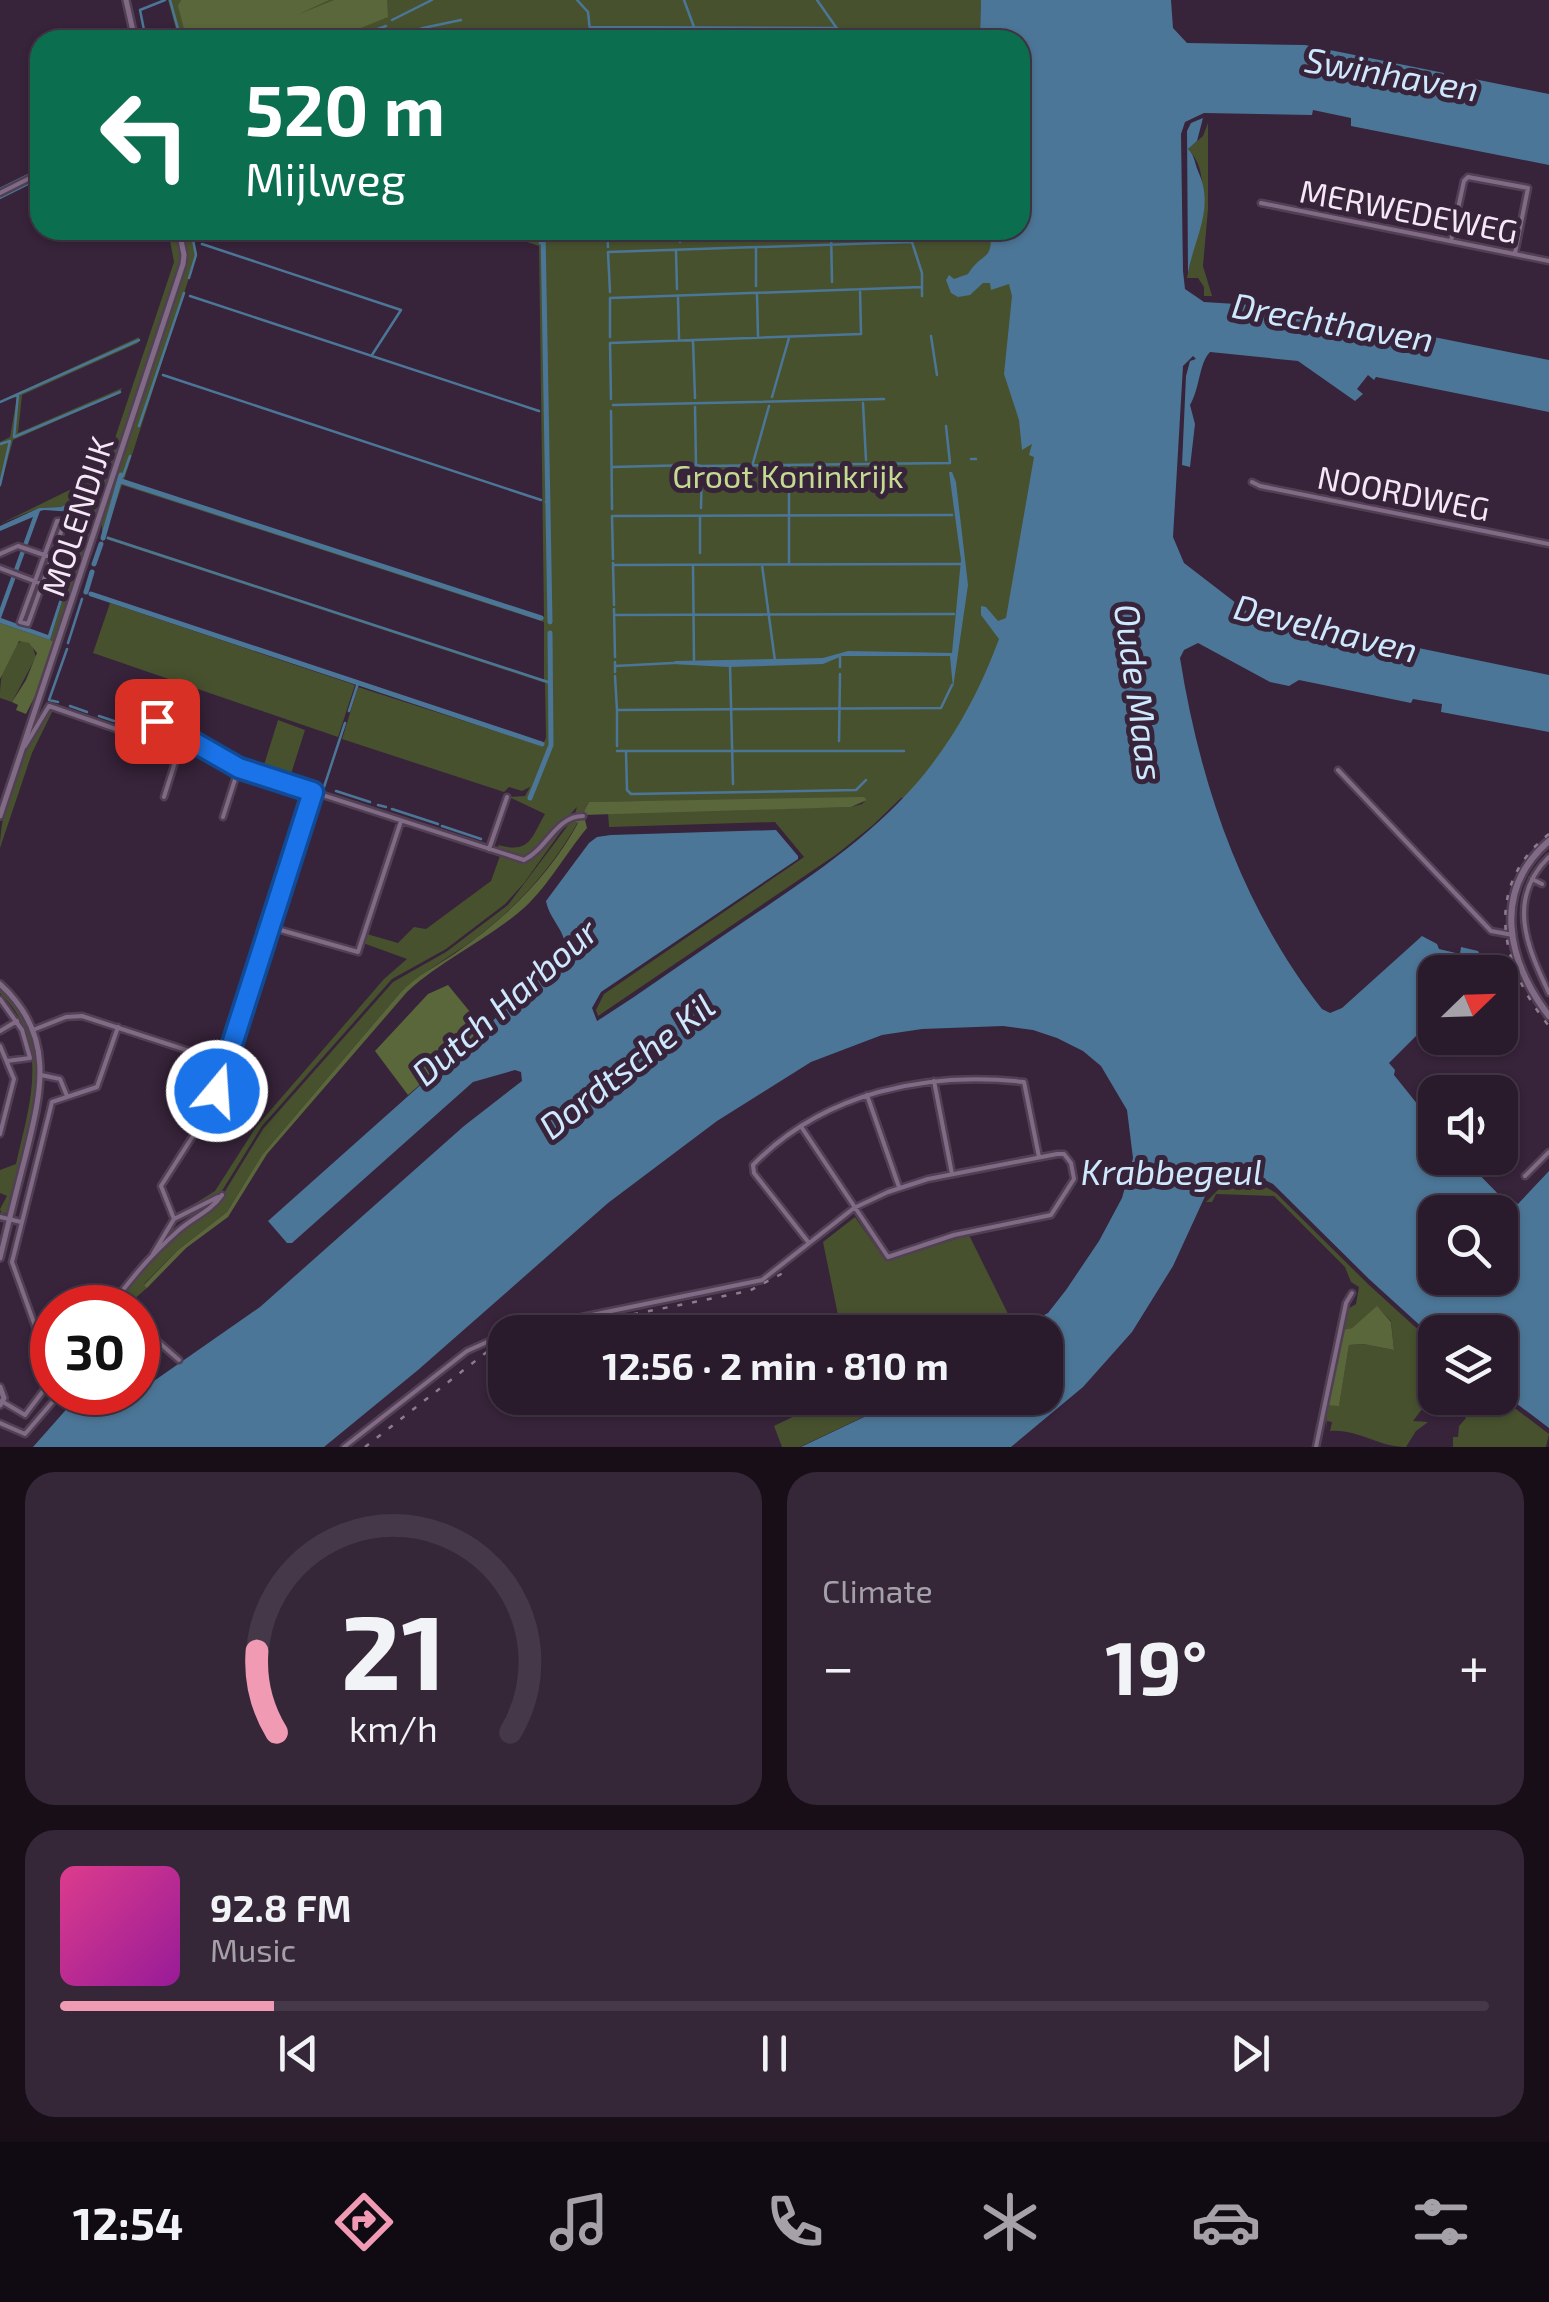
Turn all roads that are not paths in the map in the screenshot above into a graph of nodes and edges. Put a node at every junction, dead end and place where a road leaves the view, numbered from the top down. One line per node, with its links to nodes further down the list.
1 (126, 0): 2 (street)
2 (133, 30)
3 (30, 178): 4 (street)
4 (0, 193)
5 (1261, 203): 7 (street, MERWEDEWEG)
6 (181, 240): 20 (street, MOLENDIJK)
7 (1451, 241): 8 (street, MERWEDEWEG); 8 (street)
8 (1514, 254): 9 (street, MERWEDEWEG)
9 (1549, 262)
10 (1252, 482): 11 (street, NOORDWEG)
11 (1549, 544)
12 (0, 554): 13 (street)
13 (44, 555): 14 (street); 14 (street); 16 (street)
14 (52, 558): 17 (street)
15 (0, 568): 16 (street)
16 (35, 581): 17 (street); 17 (street)
17 (43, 584)
18 (183, 736): 19 (street); 21 (street); 22 (street)
19 (146, 737): 20 (street); 21 (street)
20 (22, 748): 27 (street, MOLENDIJK)
21 (176, 758): 25 (street)
22 (239, 768): 24 (street); 29 (street)
23 (1338, 770): 37 (street)
24 (313, 792): 30 (street); 36 (street)
25 (164, 797)
26 (507, 797): 32 (street)
27 (0, 816)
28 (583, 816): 32 (street)
29 (222, 818)
30 (401, 821): 32 (street); 36 (street)
31 (1549, 841): 37 (main road)
32 (489, 850)
33 (1549, 857): 34 (street)
34 (1532, 879): 35 (street); 39 (street)
35 (1542, 884)
36 (270, 926): 48 (street)
37 (1513, 935): 41 (main road)
38 (0, 984): 44 (street)
39 (1549, 993)
40 (0, 999): 42 (street)
41 (1549, 1016)
42 (18, 1021): 45 (street); 47 (street)
43 (118, 1027): 44 (street); 48 (street); 52 (street)
44 (33, 1030): 49 (street)
45 (0, 1031)
46 (0, 1046): 47 (street)
47 (7, 1061): 53 (street)
48 (226, 1062): 63 (street)
49 (41, 1075): 52 (street); 64 (street)
50 (934, 1080): 51 (street); 57 (street); 58 (street)
51 (867, 1095): 54 (street); 60 (street)
52 (67, 1096): 65 (street)
53 (3, 1107): 55 (street)
54 (802, 1128): 61 (street); 66 (street)
55 (0, 1134)
56 (1549, 1152): 59 (street)
57 (1039, 1157): 58 (street); 61 (street)
58 (952, 1174): 60 (street)
59 (1526, 1176)
60 (900, 1187): 61 (street)
61 (854, 1208): 66 (street)
62 (0, 1218): 64 (street)
63 (174, 1219): 68 (street); 68 (street)
64 (10, 1220): 65 (street); 67 (street)
65 (22, 1222): 71 (street)
66 (810, 1243): 72 (street)
67 (0, 1258)
68 (148, 1260): 69 (street)
69 (128, 1285)
70 (1352, 1293): 82 (street)
71 (30, 1314)
72 (596, 1315)
73 (488, 1342): 81 (street)
74 (160, 1344): 75 (street)
75 (178, 1360)
76 (0, 1387): 77 (street)
77 (2, 1404): 78 (street)
78 (30, 1410)
79 (41, 1415): 80 (street)
80 (0, 1423)
81 (344, 1447)
82 (1316, 1447)

